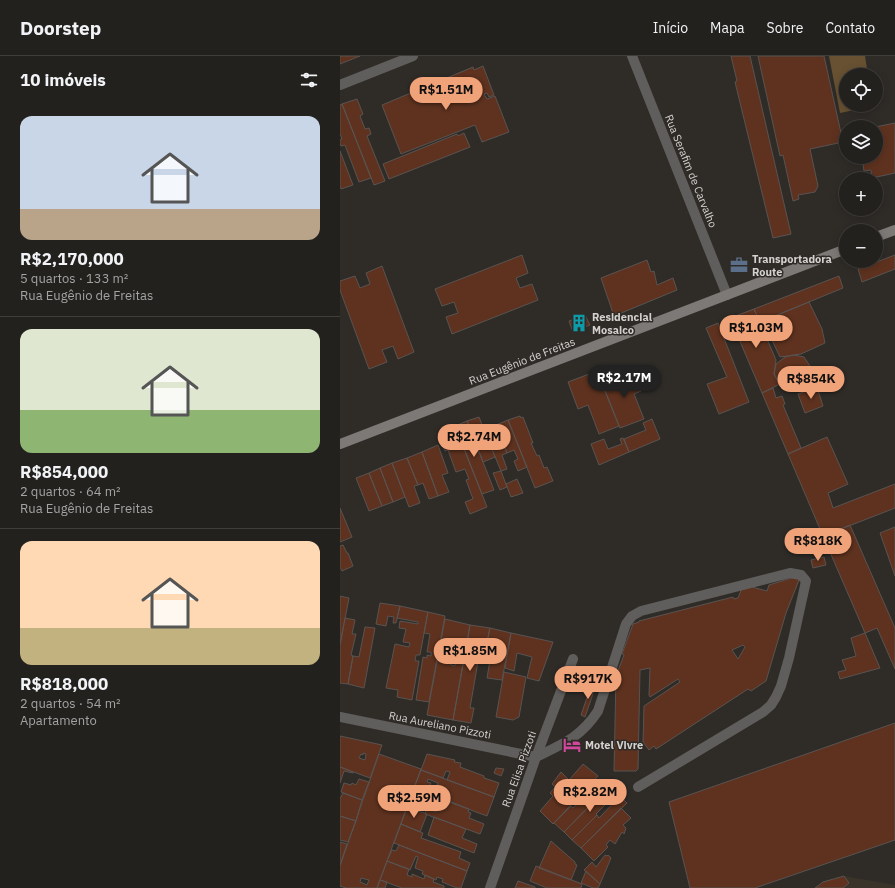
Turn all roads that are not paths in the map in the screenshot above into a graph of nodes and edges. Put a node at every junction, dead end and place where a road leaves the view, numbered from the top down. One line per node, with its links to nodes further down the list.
1 (413, 56): 3 (street)
2 (632, 56): 7 (street, Rua Serafim de Carvalho)
3 (340, 85)
4 (895, 230): 5 (street)
5 (883, 234)
6 (839, 252): 7 (street, Rua Eugênio de Freitas)
7 (727, 295): 8 (street, Rua Eugênio de Freitas)
8 (340, 444)
9 (573, 659): 11 (street, Rua Elisa Pizzoti)
10 (340, 718): 11 (street, Rua Aureliano Pizzoti)
11 (536, 757): 12 (street); 13 (street, Rua Elisa Pizzoti)
12 (638, 788)
13 (490, 888)

